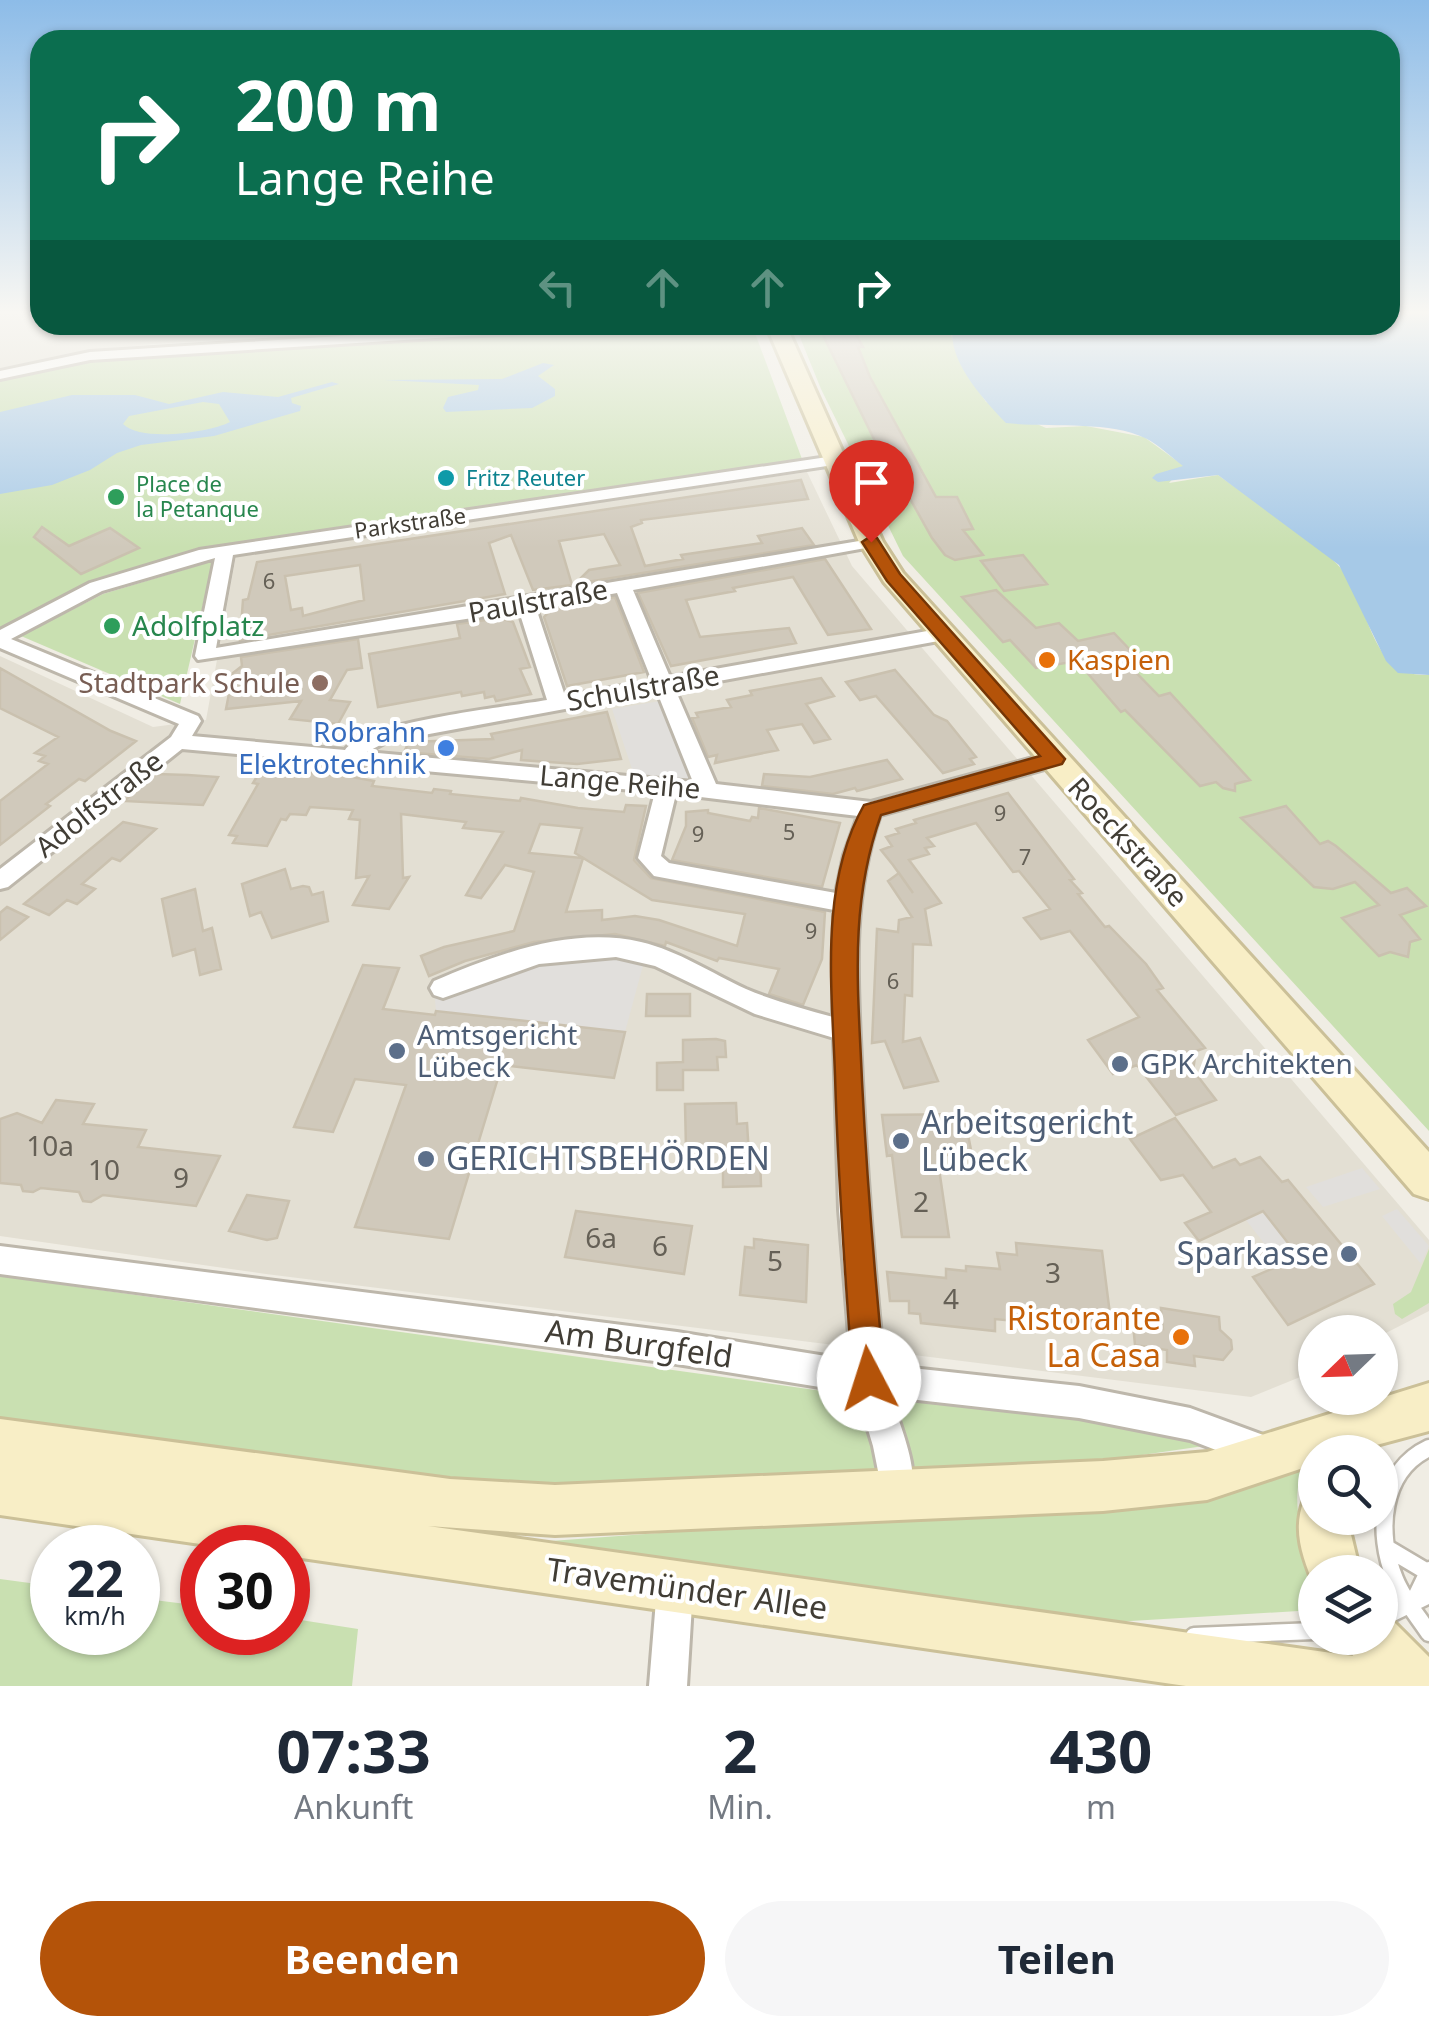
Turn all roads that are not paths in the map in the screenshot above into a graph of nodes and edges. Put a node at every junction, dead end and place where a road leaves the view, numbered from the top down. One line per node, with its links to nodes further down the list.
1 (804, 391): 2 (main road, Roeckstraße)
2 (834, 461): 3 (main road, Roeckstraße); 4 (street, Parkstraße)
3 (871, 542): 5 (street, Paulstraße); 7 (main road, Roeckstraße)
4 (225, 550): 6 (street, Paulstraße); 8 (street, Parkstraße)
5 (623, 587): 6 (street, Paulstraße); 9 (street)
6 (526, 604): 10 (street)
7 (944, 634): 9 (street, Schulstraße); 13 (main road, Roeckstraße)
8 (0, 639): 11 (street, Adolfstraße)
9 (664, 684): 10 (street, Schulstraße); 15 (street)
10 (558, 704): 12 (street, Schulstraße)
11 (178, 742): 12 (street, Lange Reihe); 17 (street, Adolfstraße)
12 (350, 758): 14 (street, Lange Reihe)
13 (1055, 759): 16 (street, Lange Reihe); 21 (main road, Roeckstraße)
14 (667, 786): 15 (street, Lange Reihe); 18 (street)
15 (708, 790): 16 (street, Lange Reihe)
16 (872, 810): 18 (street)
17 (0, 881)
18 (846, 904): 20 (street)
19 (443, 988): 20 (street)
20 (848, 1031): 23 (street)
21 (1429, 1181)
22 (0, 1260): 23 (street, Am Burgfeld)
23 (869, 1379): 29 (street, Am Burgfeld); 31 (street)
24 (1429, 1407): 25 (main road, Travemünder Allee)
25 (1358, 1435)
26 (0, 1443): 31 (main road, Travemünder Allee)
27 (1429, 1448): 32 (lane)
28 (1298, 1450): 29 (main road, Travemünder Allee)
29 (1272, 1455): 31 (main road, Travemünder Allee)
30 (0, 1490): 34 (main road, Travemünder Allee)
31 (896, 1494)
32 (1386, 1548): 33 (lane); 35 (lane)
33 (1429, 1572): 35 (lane)
34 (675, 1588): 38 (main road, Travemünder Allee); 39 (street)
35 (1414, 1610): 37 (lane); 41 (main road)
36 (1298, 1632): 38 (lane)
37 (1429, 1632)
38 (1065, 1642): 40 (main road, Travemünder Allee)
39 (668, 1686)
40 (1374, 1686)
41 (1427, 1686)

